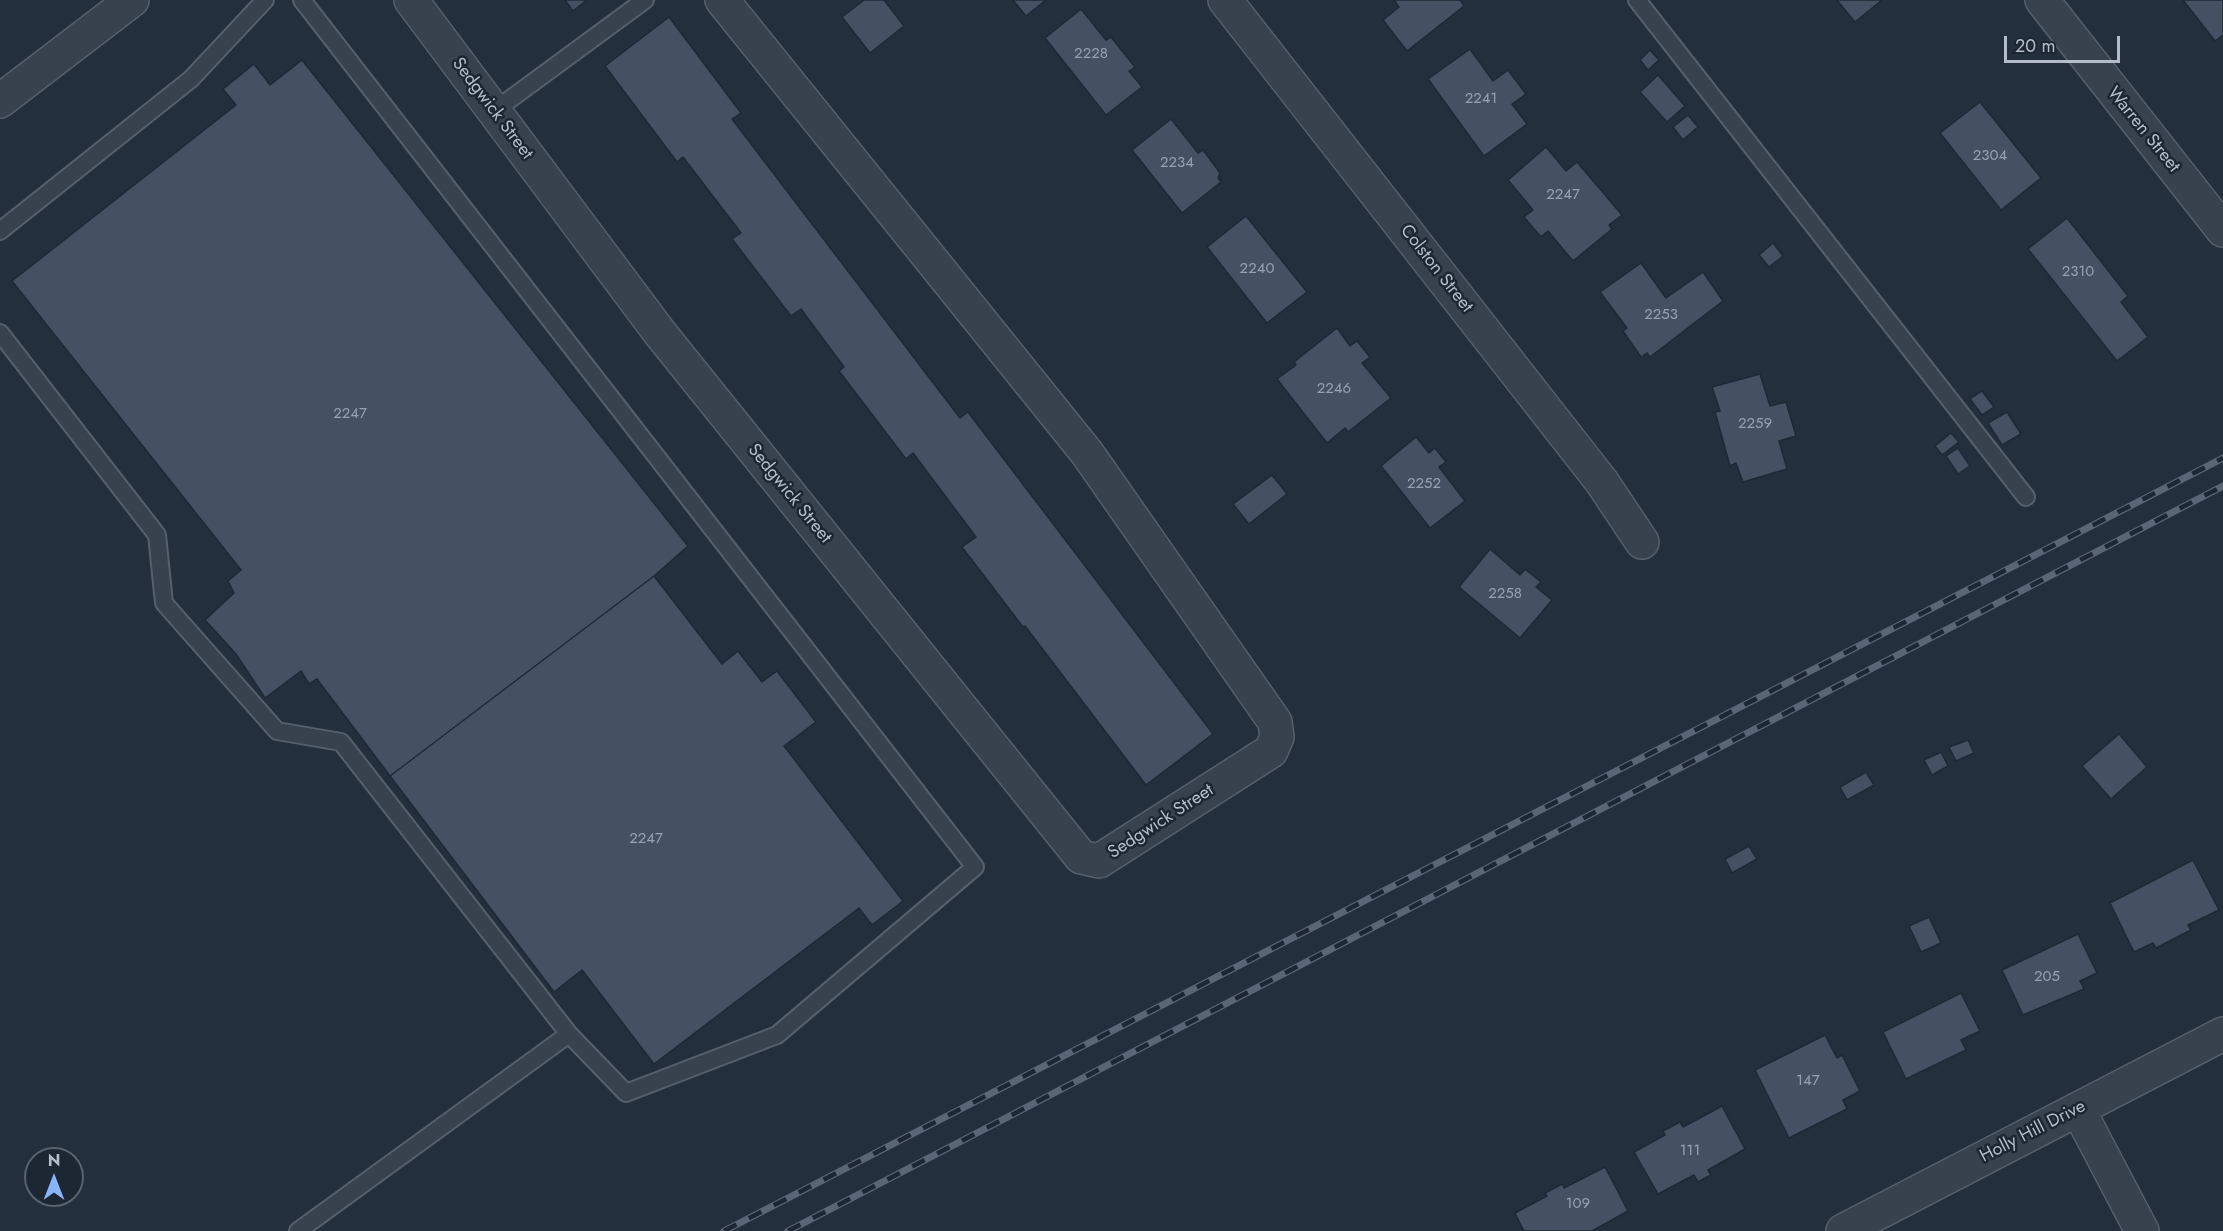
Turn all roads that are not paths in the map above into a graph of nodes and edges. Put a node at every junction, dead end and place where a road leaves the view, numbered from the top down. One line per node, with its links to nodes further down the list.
1 (132, 0): 10 (street)
2 (265, 0): 13 (lane)
3 (302, 0): 17 (lane)
4 (411, 0): 11 (street, Sedgwick Street)
5 (645, 0): 11 (lane)
6 (722, 0): 11 (street, Sedgwick Street)
7 (1225, 0): 16 (street, Colston Street)
8 (1636, 0): 15 (lane)
9 (2042, 0): 12 (street, Warren Street)
10 (0, 101)
11 (494, 111)
12 (2223, 230)
13 (0, 231)
14 (0, 333): 17 (lane)
15 (2026, 497)
16 (1642, 542)
17 (569, 1034): 20 (lane)
18 (2223, 1034): 19 (street, Holly Hill Drive)
19 (2078, 1109): 21 (street, Holly Hill Drive); 22 (street)
20 (298, 1231)
21 (1843, 1231)
22 (2142, 1231)

